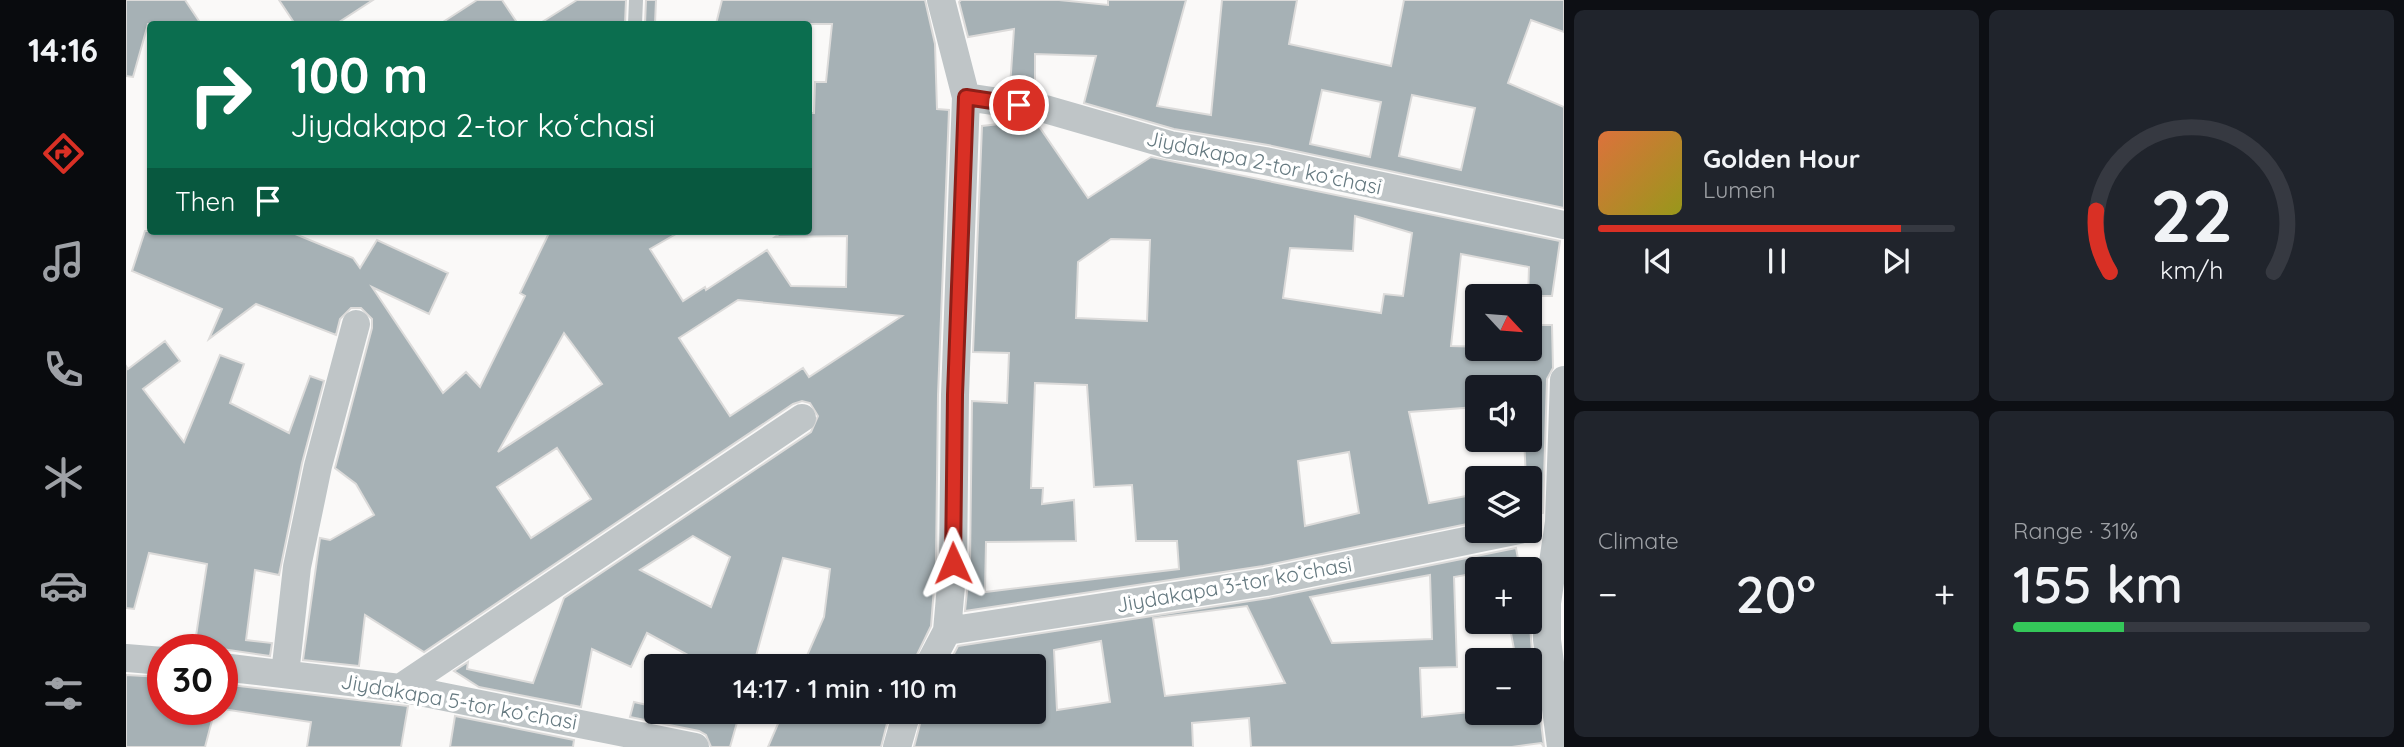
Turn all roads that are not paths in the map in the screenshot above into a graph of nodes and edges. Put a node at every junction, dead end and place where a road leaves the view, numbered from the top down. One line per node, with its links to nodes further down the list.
1 (636, 0): 3 (lane)
2 (941, 0): 4 (street)
3 (635, 21)
4 (966, 97): 5 (street, Jiydakapa 2-tor koʻchasi); 12 (street)
5 (1564, 225)
6 (356, 324): 17 (street)
7 (1564, 380): 9 (street)
8 (802, 418): 18 (street)
9 (1559, 522): 10 (street); 22 (street)
10 (1542, 526)
11 (1465, 541): 12 (street, Jiydakapa 3-tor koʻchasi)
12 (947, 631): 13 (street)
13 (935, 654)
14 (126, 658): 15 (street)
15 (147, 660)
16 (238, 669): 17 (street, Jiydakapa 5-tor koʻchasi)
17 (285, 674): 18 (street, Jiydakapa 5-tor koʻchasi)
18 (400, 688): 20 (street, Jiydakapa 5-tor koʻchasi)
19 (904, 724): 21 (street)
20 (695, 747)
21 (897, 747)
22 (1560, 747)

